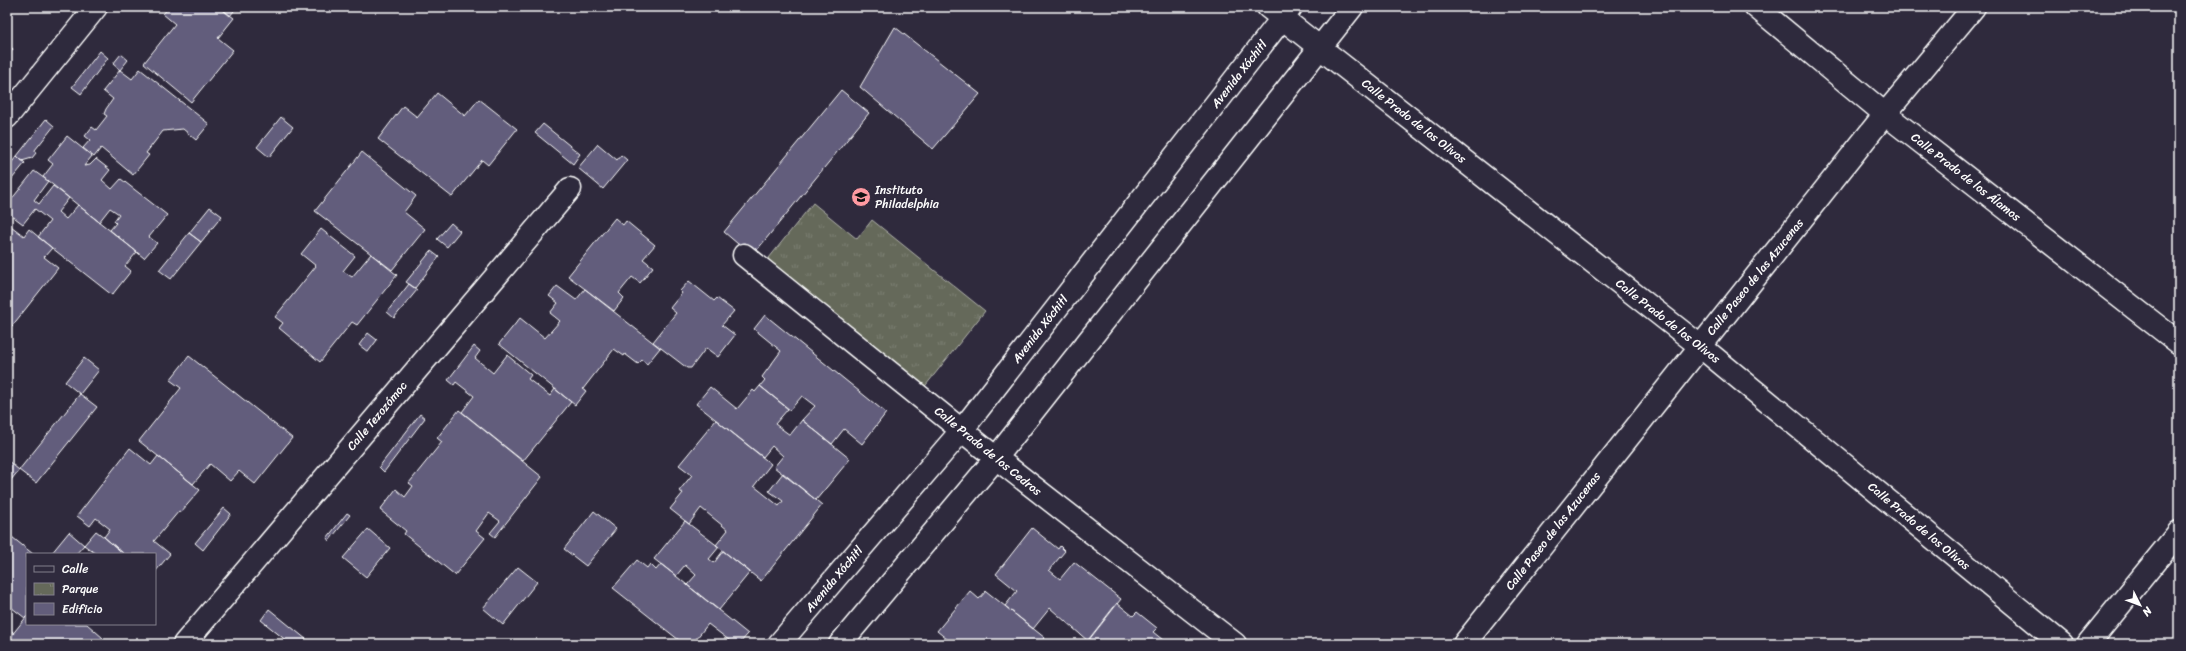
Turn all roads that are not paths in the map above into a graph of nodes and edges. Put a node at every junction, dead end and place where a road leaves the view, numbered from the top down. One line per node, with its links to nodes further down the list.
1 (96, 7): 8 (street)
2 (1352, 7): 6 (street)
3 (1756, 7): 7 (street, Calle Prado de los Álamos)
4 (1974, 7): 7 (street, Calle Paseo de las Azucenas)
5 (1281, 11): 6 (street, Calle Prado de los Olivos); 13 (street, Avenida Xóchitl)
6 (1320, 48): 12 (street, Calle Prado de los Olivos); 14 (street)
7 (1885, 114): 11 (street, Calle Prado de los Álamos); 12 (street, Calle Paseo de las Azucenas)
8 (7, 117)
9 (570, 189): 16 (street, Calle Tezozómoc)
10 (744, 255): 13 (street, Calle Prado de los Cedros)
11 (2179, 343)
12 (1700, 346): 20 (street, Calle Paseo de las Azucenas); 21 (street, Calle Prado de los Olivos)
13 (962, 430): 14 (street, Calle Prado de los Cedros); 17 (street, Avenida Xóchitl)
14 (996, 458): 18 (street); 19 (street, Calle Prado de los Cedros)
15 (2179, 532): 22 (street)
16 (184, 644)
17 (779, 644)
18 (840, 644)
19 (1235, 644)
20 (1464, 644)
21 (2062, 644)
22 (2088, 644)

